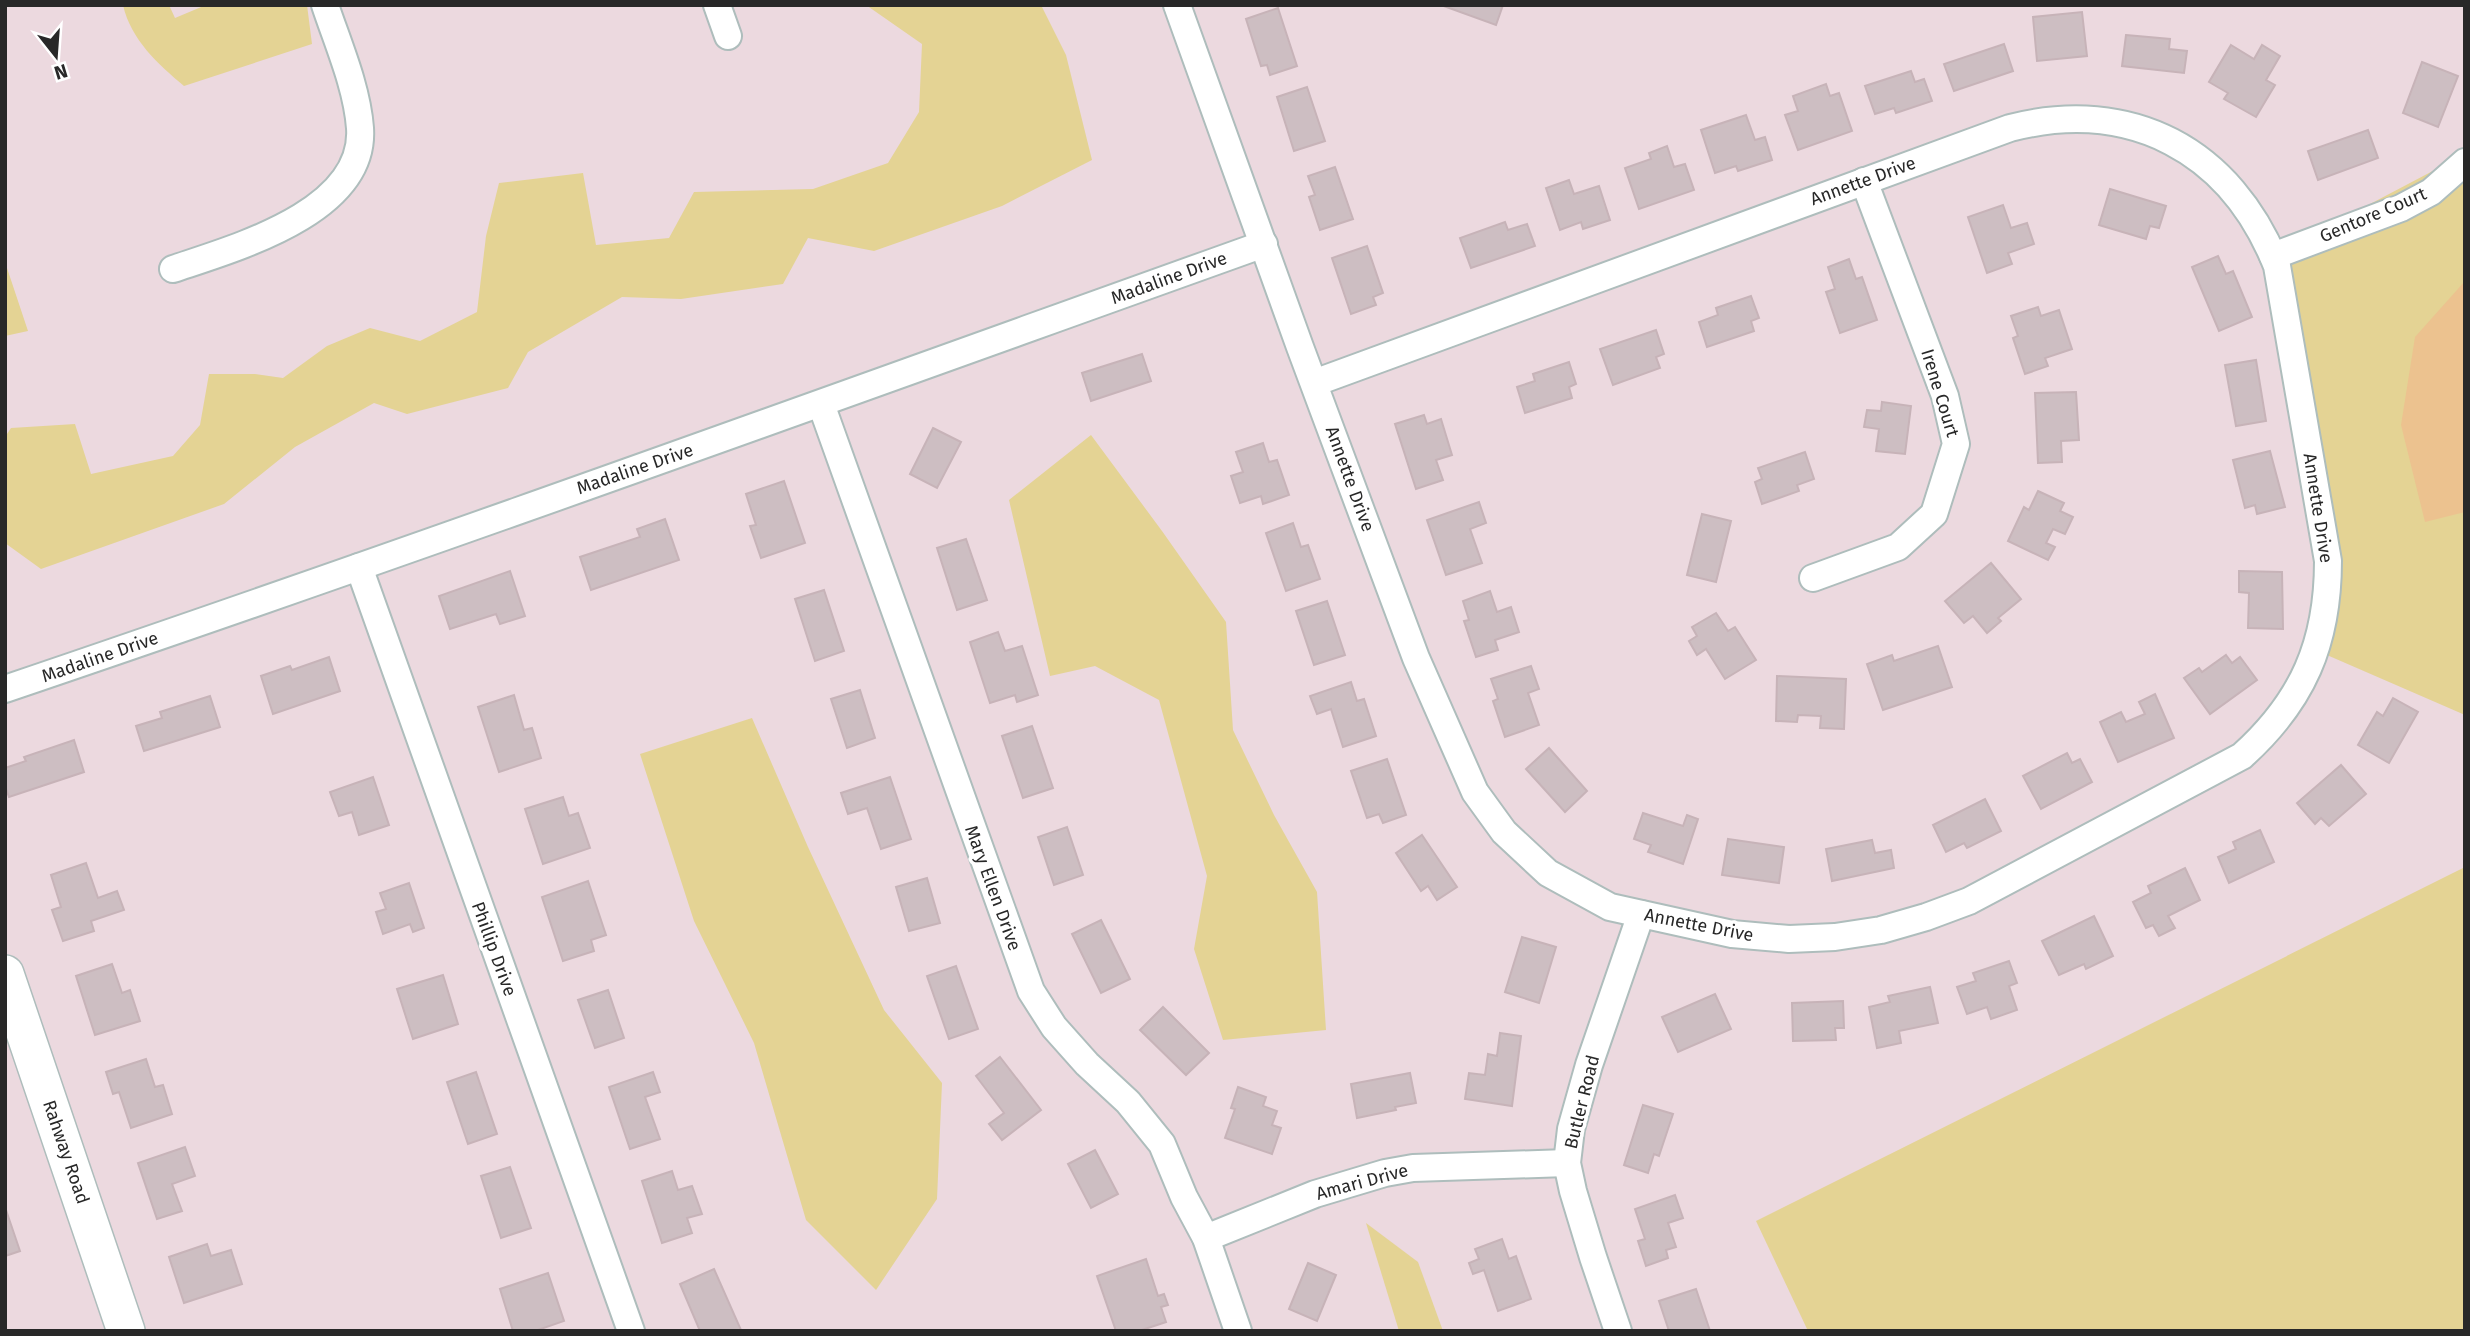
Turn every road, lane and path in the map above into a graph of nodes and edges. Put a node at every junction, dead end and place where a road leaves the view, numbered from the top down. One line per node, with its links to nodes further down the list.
1 (325, 5): 9 (street)
2 (717, 5): 4 (street)
3 (1177, 5): 7 (street, Annette Drive)
4 (728, 36)
5 (2465, 162): 8 (street, Gentore Court)
6 (1864, 181): 8 (street, Annette Drive); 10 (street, Annette Drive); 13 (street, Irene Court)
7 (1264, 244): 10 (street, Annette Drive); 11 (street, Madaline Drive)
8 (2273, 256): 15 (street, Annette Drive)
9 (173, 269)
10 (1314, 383): 15 (street, Annette Drive)
11 (821, 404): 12 (street, Madaline Drive); 18 (street, Mary Ellen Drive)
12 (359, 566): 14 (street, Madaline Drive); 20 (street, Phillip Drive)
13 (1813, 578)
14 (5, 689)
15 (1641, 914): 17 (street, Butler Road)
16 (5, 974): 19 (street, Rahway Road)
17 (1567, 1164): 18 (street, Amari Drive); 22 (street, Butler Road)
18 (1206, 1238): 21 (street, Mary Ellen Drive)
19 (126, 1331)
20 (631, 1331)
21 (1238, 1331)
22 (1618, 1331)

